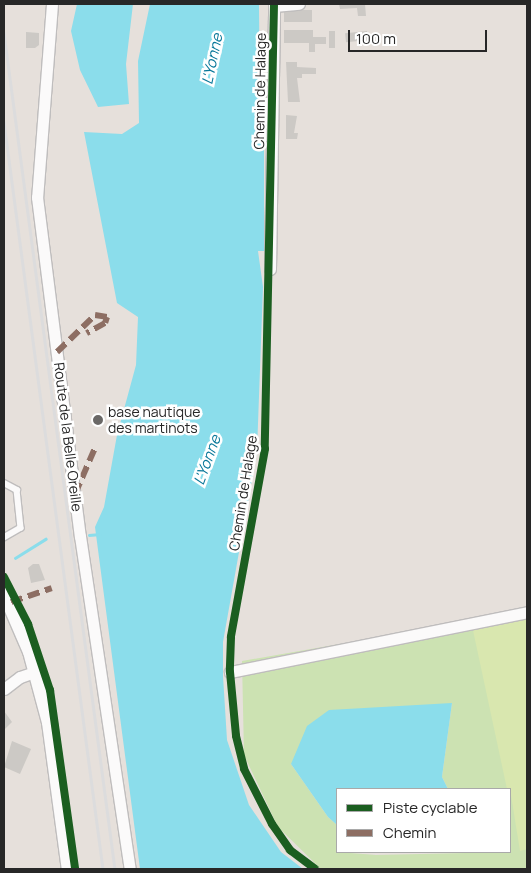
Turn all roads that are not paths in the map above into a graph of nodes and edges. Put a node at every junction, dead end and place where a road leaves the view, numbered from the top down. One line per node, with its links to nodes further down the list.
1 (52, 4): 13 (street, Route de la Belle Oreille)
2 (299, 4): 3 (street)
3 (274, 5): 4 (street, Chemin de Halage)
4 (270, 269)
5 (4, 483): 6 (lane)
6 (4, 538)
7 (4, 591): 9 (main road)
8 (527, 612): 10 (street)
9 (37, 671): 11 (street); 12 (main road)
10 (230, 672)
11 (4, 689)
12 (69, 869)
13 (130, 869)

